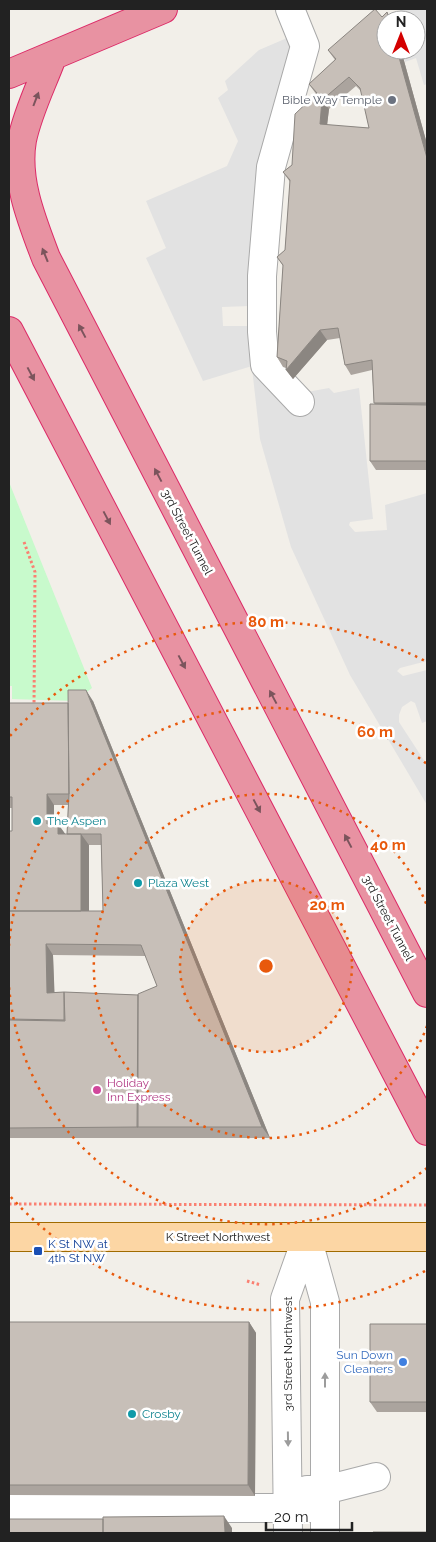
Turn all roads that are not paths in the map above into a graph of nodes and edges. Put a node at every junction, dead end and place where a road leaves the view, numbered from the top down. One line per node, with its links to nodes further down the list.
1 (163, 9): 3 (highway)
2 (290, 9): 6 (street)
3 (52, 57): 4 (highway); 7 (highway, 3rd Street Tunnel, one-way to 3)
4 (9, 74)
5 (9, 331): 8 (highway, one-way to 8)
6 (300, 402)
7 (427, 993)
8 (427, 1131)
9 (9, 1237): 10 (main road, K Street Northwest)
10 (307, 1237): 11 (main road, K Street Northwest); 14 (street, 3rd Street Northwest, one-way to 14); 15 (street, one-way to 10)
11 (427, 1237)
12 (376, 1478): 15 (street)
13 (9, 1508): 14 (street)
14 (288, 1510): 15 (street)
15 (325, 1511)

